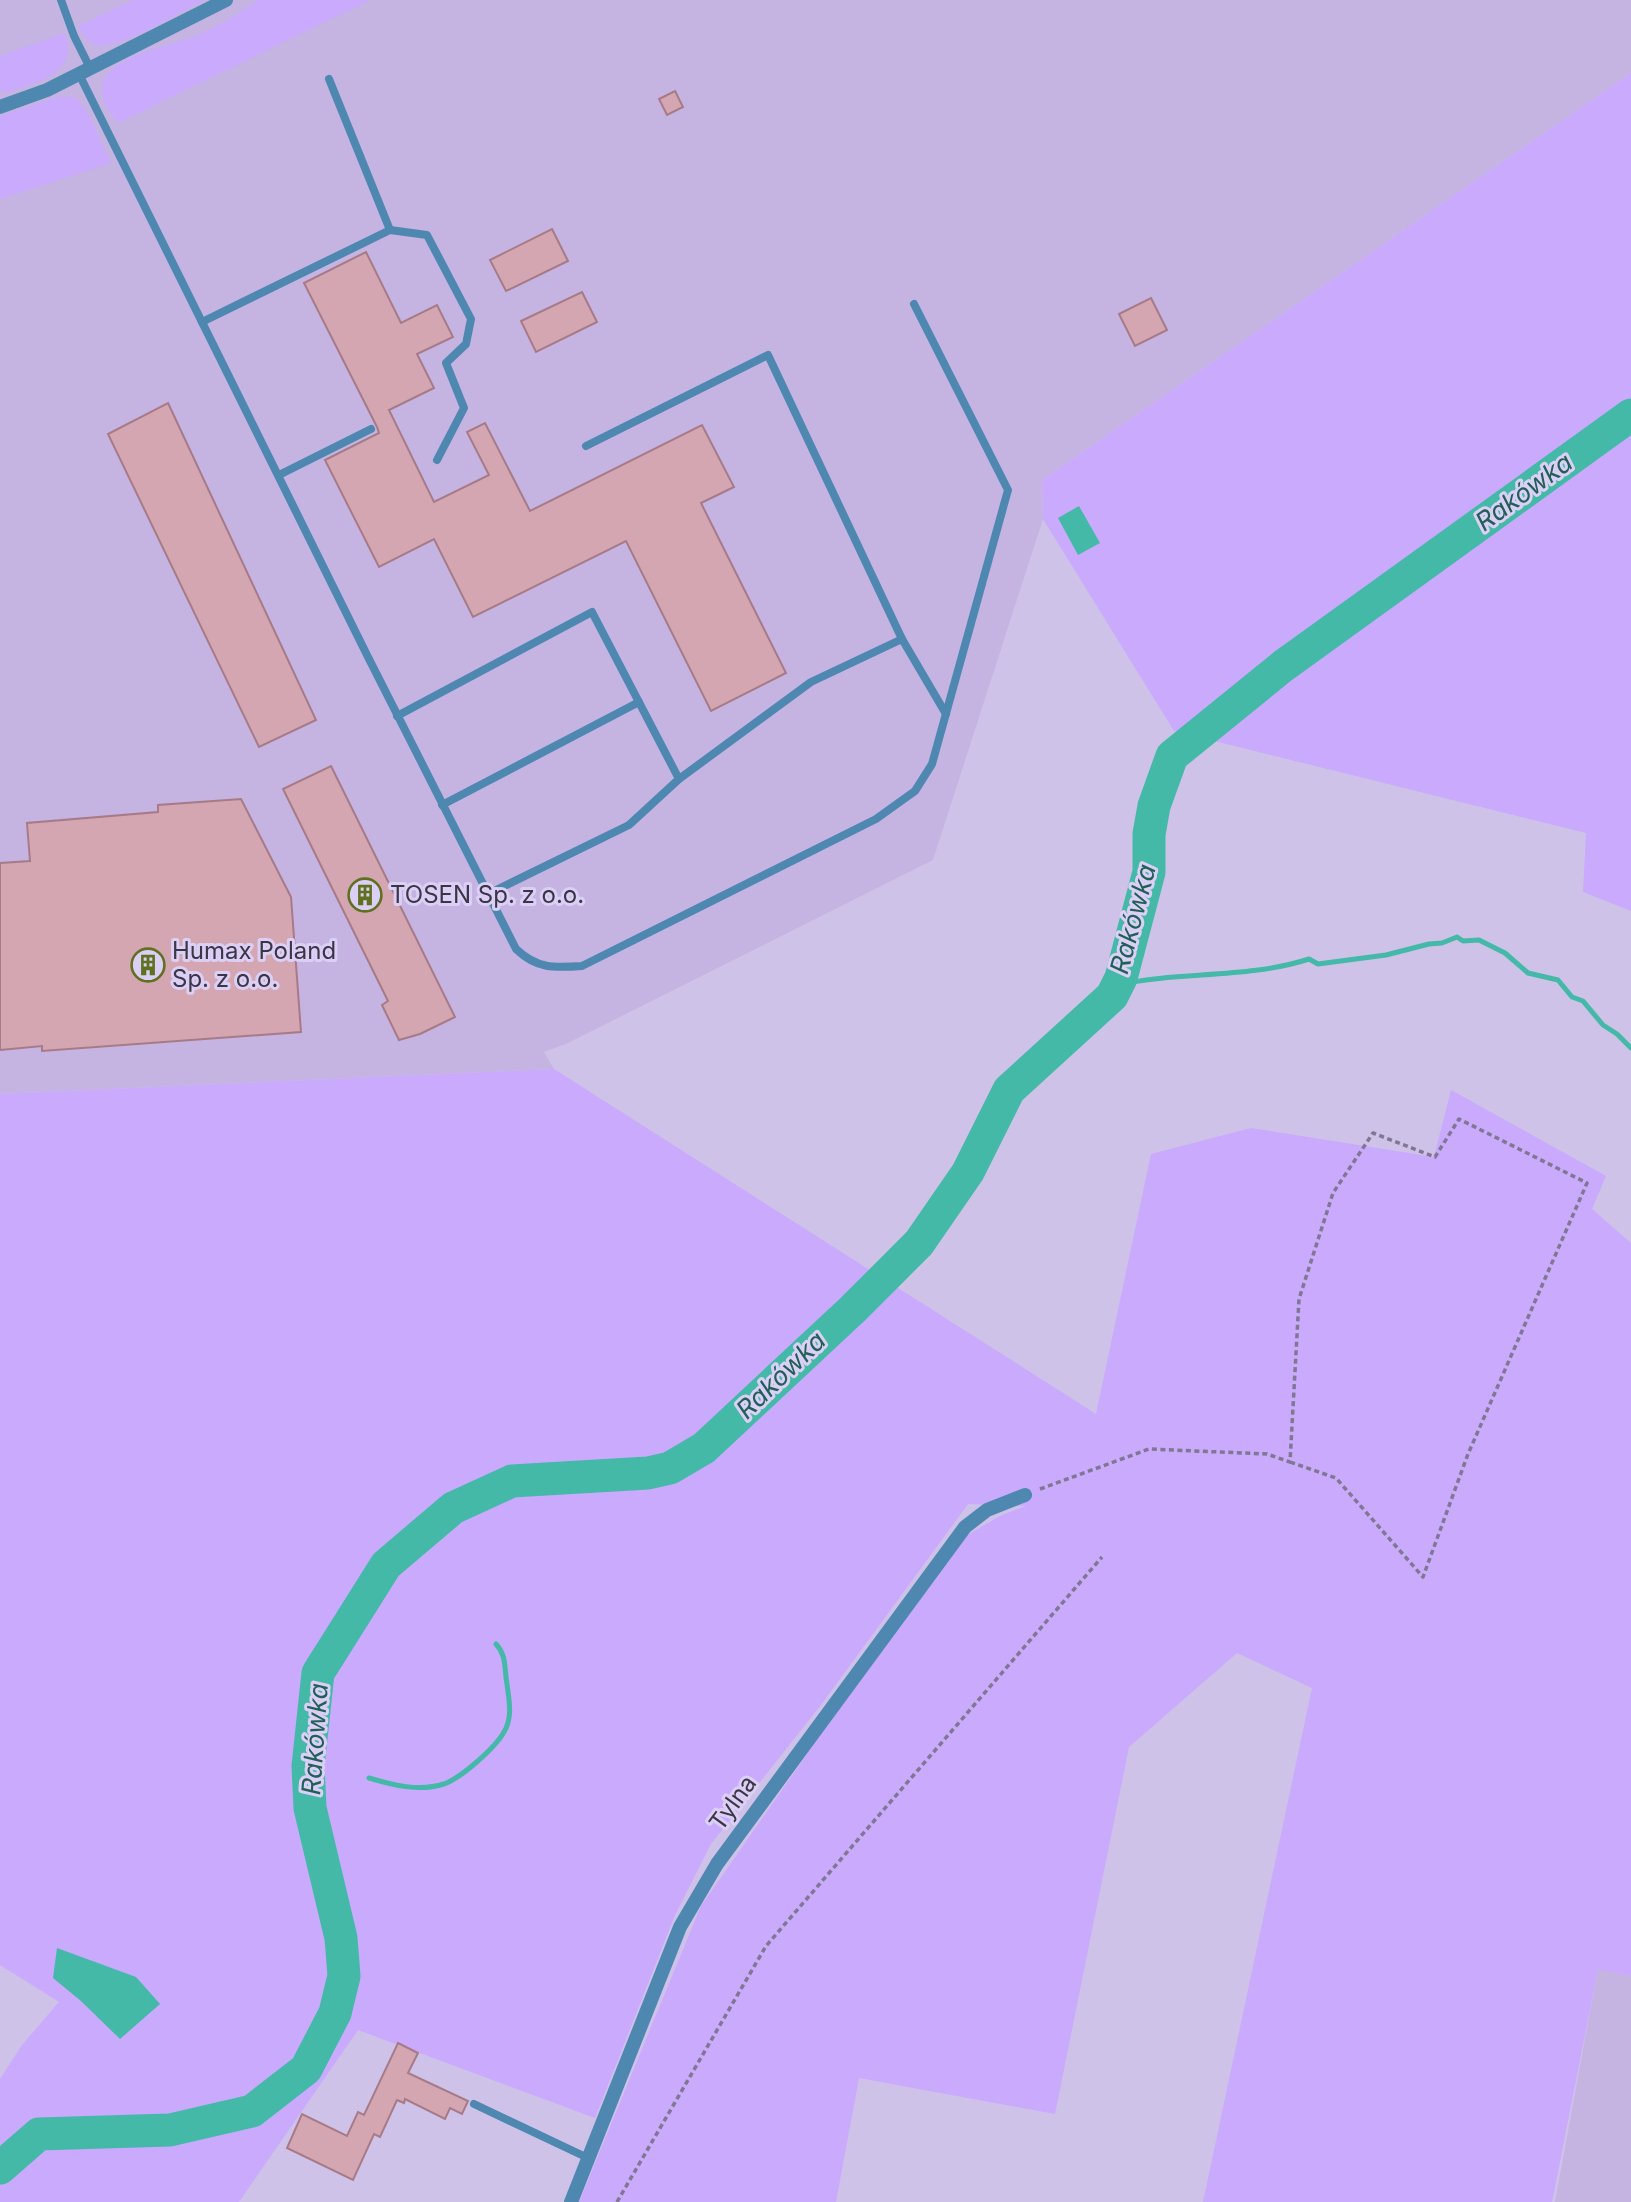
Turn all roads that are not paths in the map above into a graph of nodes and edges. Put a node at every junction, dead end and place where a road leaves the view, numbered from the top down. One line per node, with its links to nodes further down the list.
1 (61, 0): 3 (lane)
2 (226, 0): 3 (street)
3 (85, 71): 5 (street); 8 (lane)
4 (329, 79): 6 (lane)
5 (0, 107)
6 (390, 230): 8 (lane); 11 (lane)
7 (914, 304): 15 (lane)
8 (202, 322): 12 (lane)
9 (371, 429): 12 (lane)
10 (586, 446): 13 (lane)
11 (437, 460)
12 (279, 475): 16 (lane)
13 (902, 639): 15 (lane); 17 (lane)
14 (639, 702): 16 (lane); 17 (lane); 18 (lane)
15 (946, 714): 19 (lane)
16 (397, 716): 18 (lane)
17 (679, 779): 19 (lane)
18 (442, 805): 19 (lane)
19 (488, 894)
20 (1025, 1495): 22 (street, Tylna)
21 (474, 2104): 22 (lane)
22 (588, 2158): 23 (street, Tylna)
23 (571, 2202)

